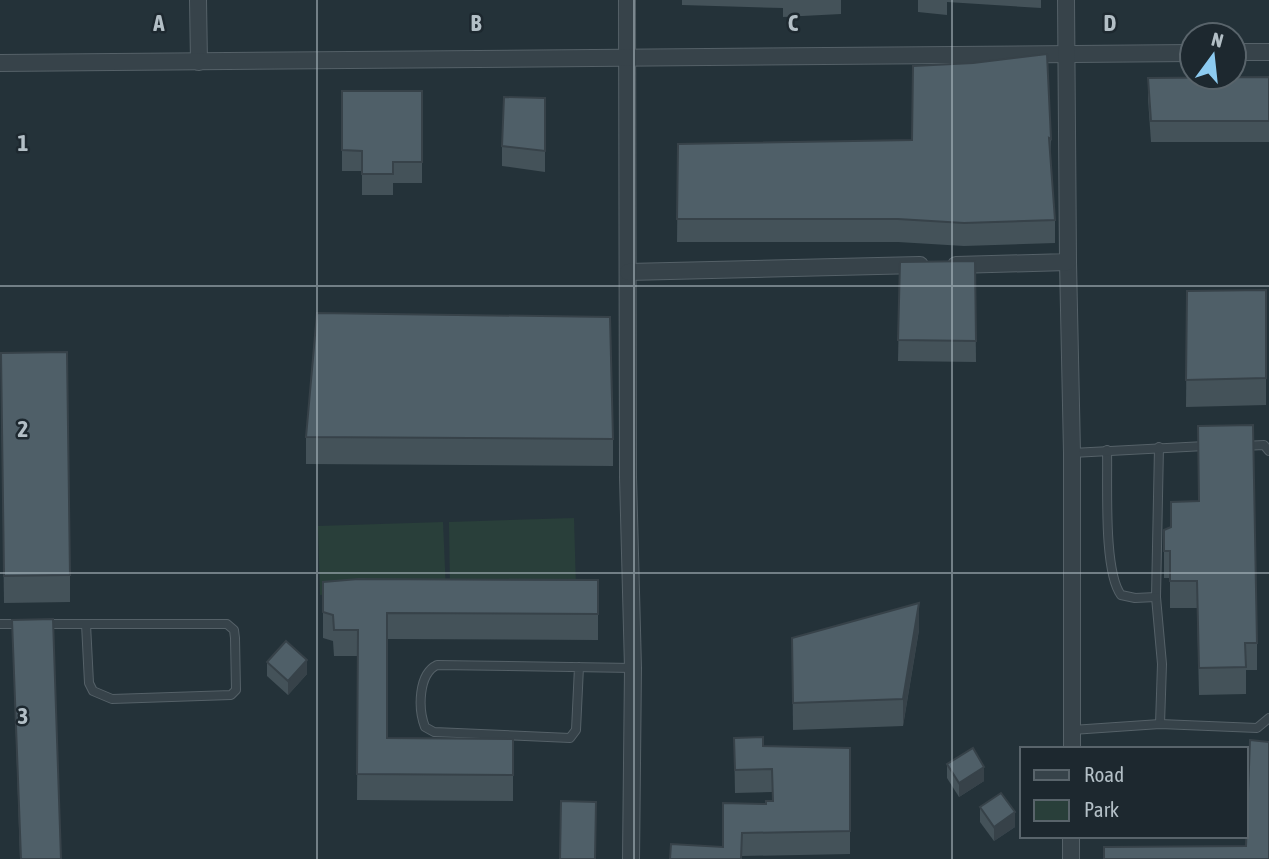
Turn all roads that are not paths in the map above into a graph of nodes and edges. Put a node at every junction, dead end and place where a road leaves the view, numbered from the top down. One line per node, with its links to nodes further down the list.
1 (198, 0): 9 (street)
2 (627, 0): 8 (street)
3 (1066, 0): 7 (street)
4 (1248, 52): 5 (street)
5 (1269, 52)
6 (1178, 53): 7 (street)
7 (1066, 54): 8 (street); 11 (street)
8 (628, 58): 9 (street); 12 (street)
9 (199, 62): 10 (street)
10 (0, 63)
11 (1068, 262): 12 (street); 18 (street)
12 (628, 272): 23 (street)
13 (1212, 446): 15 (lane)
14 (1238, 446): 17 (lane)
15 (1159, 447): 16 (lane); 19 (lane)
16 (1107, 450): 18 (lane); 19 (lane)
17 (1269, 451)
18 (1072, 453): 26 (street)
19 (1156, 597): 25 (lane)
20 (0, 624): 21 (lane)
21 (86, 624): 21 (lane)
22 (579, 667): 22 (lane); 23 (lane)
23 (633, 668): 29 (street)
24 (1269, 718): 25 (lane)
25 (1160, 724): 26 (lane)
26 (1072, 730): 27 (street)
27 (1072, 747)
28 (1071, 838): 30 (street)
29 (631, 859)
30 (1071, 859)

